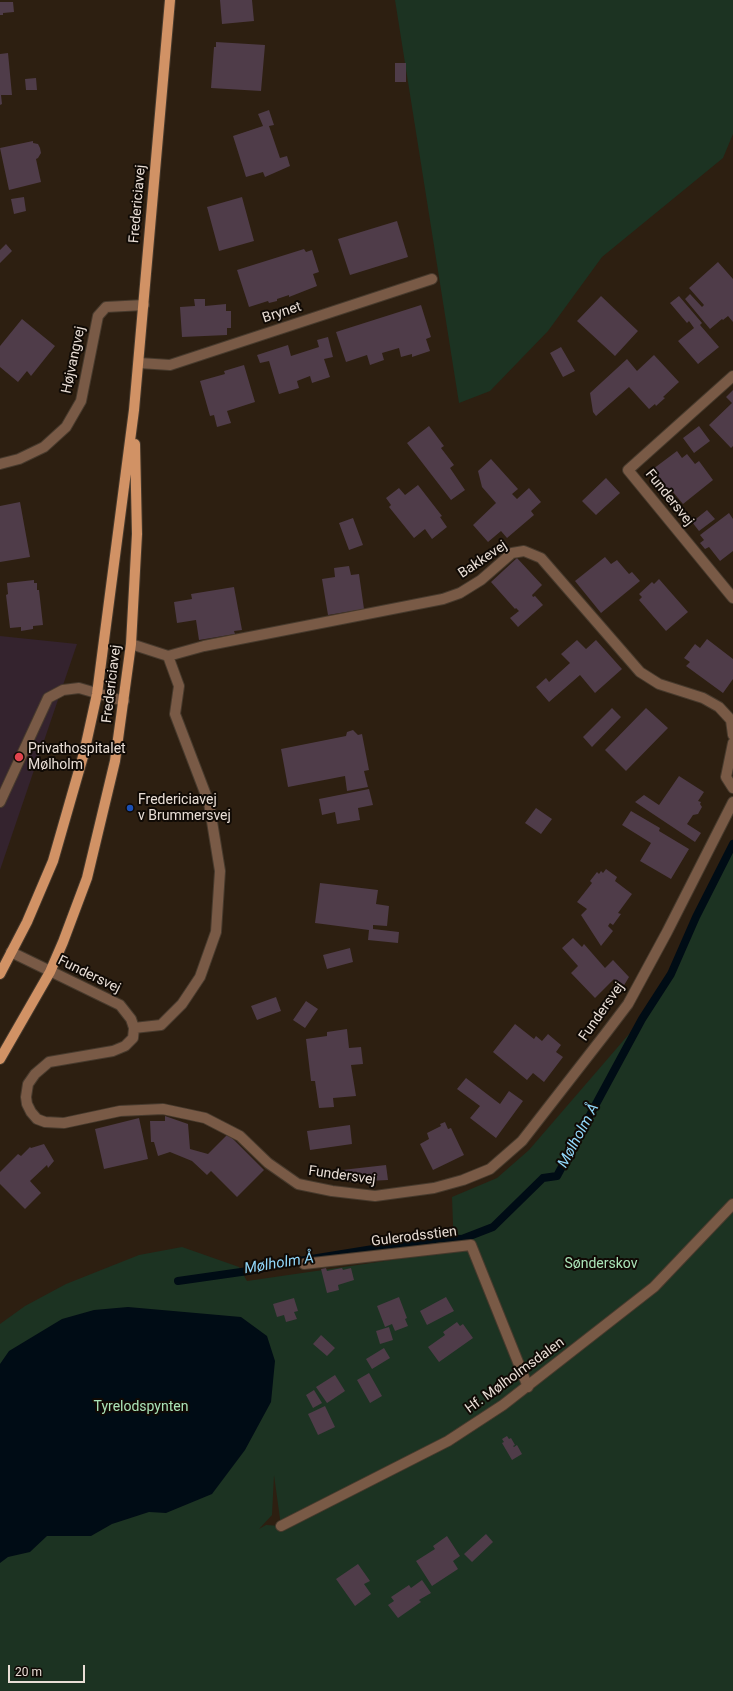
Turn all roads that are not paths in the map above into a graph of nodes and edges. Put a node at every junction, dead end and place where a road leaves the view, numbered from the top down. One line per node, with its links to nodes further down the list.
1 (170, 0): 3 (main road, Fredericiavej)
2 (432, 278): 4 (street, Brynet)
3 (144, 305): 4 (main road, Fredericiavej); 7 (street, Højvangvej)
4 (139, 363): 6 (main road, Fredericiavej)
5 (733, 376): 8 (street, Fundersvej)
6 (134, 410): 9 (main road, Fredericiavej); 11 (main road, Fredericiavej)
7 (0, 464)
8 (733, 598)
9 (131, 644): 10 (street); 12 (main road, Fredericiavej)
10 (168, 656): 13 (street, Bakkevej); 21 (street)
11 (97, 694): 12 (street); 16 (street); 18 (main road, Fredericiavej)
12 (124, 701): 19 (main road, Fredericiavej)
13 (733, 735)
14 (733, 743): 15 (street)
15 (733, 788)
16 (0, 802)
17 (733, 802): 21 (street, Fundersvej)
18 (11, 952): 19 (street, Fundersvej); 20 (main road, Fredericiavej)
19 (50, 972): 21 (street, Fundersvej); 22 (main road, Fredericiavej)
20 (0, 974)
21 (134, 1028)
22 (0, 1059)
23 (733, 1204): 25 (street, Hf. Mølholmsdalen)
24 (304, 1264): 25 (street, Gulerodsstien)
25 (528, 1387): 26 (street, Hf. Mølholmsdalen)
26 (282, 1526)

